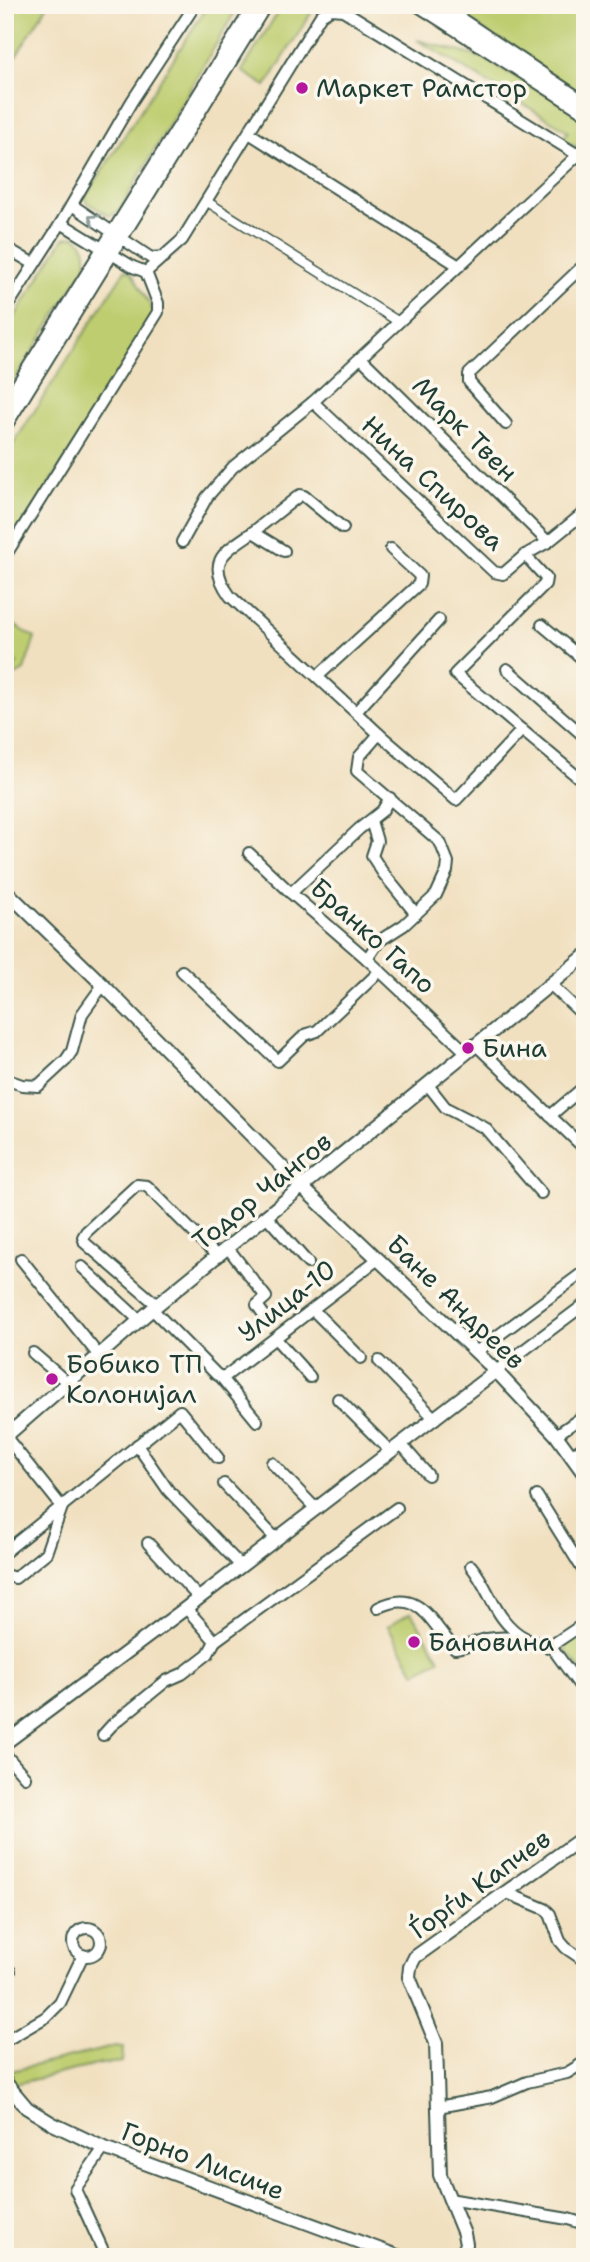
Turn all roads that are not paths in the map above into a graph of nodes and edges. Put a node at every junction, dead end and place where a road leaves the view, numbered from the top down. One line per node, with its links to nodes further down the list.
1 (195, 5): 12 (street)
2 (255, 5): 14 (street)
3 (265, 5): 14 (street)
4 (418, 5): 7 (street)
5 (439, 5): 6 (street)
6 (585, 103)
7 (585, 112)
8 (249, 133): 10 (street); 11 (street); 20 (street)
9 (585, 145): 10 (street)
10 (578, 155): 20 (street)
11 (206, 201): 17 (street); 23 (street)
12 (72, 205): 13 (street); 14 (street, one-way to 12)
13 (61, 223): 16 (street); 18 (street)
14 (117, 236): 16 (street); 17 (street)
15 (5, 247): 18 (street)
16 (107, 252): 21 (street); 26 (street); 28 (street)
17 (164, 257): 21 (street)
18 (34, 264): 22 (street)
19 (585, 264): 27 (street)
20 (459, 266): 23 (street)
21 (146, 272): 37 (street)
22 (5, 310)
23 (400, 321): 24 (street)
24 (361, 358): 25 (street); 33 (street, Марк Твен)
25 (313, 402): 32 (street); 36 (street, Нина Спирова)
26 (5, 407)
27 (506, 424)
28 (5, 426)
29 (585, 512): 33 (street)
30 (343, 528): 31 (street)
31 (253, 532): 35 (street); 42 (street)
32 (182, 542)
33 (548, 542): 36 (street)
34 (390, 549): 42 (street)
35 (284, 551)
36 (525, 555): 44 (street, Нина Спирова)
37 (5, 556)
38 (439, 620): 43 (street)
39 (541, 625): 40 (street)
40 (585, 661)
41 (507, 669): 46 (street)
42 (318, 676): 43 (street)
43 (356, 712): 45 (street)
44 (522, 730): 45 (street); 47 (street, Нина Спирова)
45 (379, 734): 48 (street)
46 (585, 737)
47 (585, 783)
48 (390, 798): 49 (street); 53 (street)
49 (372, 821): 52 (street); 53 (street)
50 (249, 853): 52 (street, Бранко Гапо)
51 (5, 890): 59 (street, Бане Андреев)
52 (291, 893): 55 (street, Бранко Гапо)
53 (416, 914): 55 (street)
54 (585, 956): 58 (street, Тодор Чангов)
55 (367, 959): 57 (street, Бранко Гапо)
56 (182, 971): 57 (street)
57 (380, 971): 61 (street, Бранко Гапо)
58 (550, 984): 60 (street); 61 (street, Тодор Чангов)
59 (103, 985): 62 (street); 67 (street, Бане Андреев)
60 (585, 1017)
61 (471, 1049): 63 (street, Тодор Чангов); 65 (street, Бранко Гапо)
62 (5, 1079)
63 (428, 1085): 67 (street, Тодор Чангов); 68 (street)
64 (585, 1086): 65 (street)
65 (550, 1116): 66 (street, Бранко Гапо)
66 (585, 1149)
67 (303, 1188): 69 (street, Тодор Чангов); 72 (street, Бане Андреев)
68 (541, 1193)
69 (267, 1217): 70 (street, Тодор Чангов); 73 (street)
70 (223, 1253): 77 (street, Тодор Чангов); 77 (street); 79 (street)
71 (21, 1259): 84 (street)
72 (378, 1259): 78 (street, Улица-10); 82 (street, Бане Андреев)
73 (308, 1263)
74 (82, 1268): 80 (street)
75 (585, 1271): 82 (street)
76 (585, 1304): 87 (street)
77 (155, 1307): 80 (street, Тодор Чангов); 88 (street)
78 (313, 1310): 81 (street, Улица-10); 85 (street)
79 (266, 1318)
80 (139, 1320): 84 (street, Тодор Чангов)
81 (276, 1339): 88 (street, Улица-10); 89 (street)
82 (476, 1352): 87 (street, Бане Андреев)
83 (33, 1353): 90 (street)
84 (100, 1357): 90 (street, Тодор Чангов)
85 (361, 1358)
86 (379, 1362): 93 (street)
87 (496, 1371): 93 (street); 95 (street, Бане Андреев)
88 (222, 1377): 94 (street)
89 (310, 1377)
90 (69, 1384): 96 (street, Тодор Чангов)
91 (338, 1399): 99 (street)
92 (585, 1415): 95 (street)
93 (435, 1419): 99 (street)
94 (257, 1421)
95 (556, 1434): 100 (street, Бане Андреев)
96 (5, 1437): 107 (street)
97 (137, 1445): 101 (street); 107 (street); 113 (street)
98 (585, 1446): 100 (street)
99 (396, 1448): 103 (street); 109 (street)
100 (572, 1455): 104 (street, Бане Андреев)
101 (218, 1458)
102 (272, 1462): 109 (street)
103 (428, 1475)
104 (585, 1475)
105 (224, 1484): 110 (street)
106 (537, 1496): 115 (street)
107 (62, 1507): 112 (street); 116 (street)
108 (397, 1508): 121 (street)
109 (316, 1509): 110 (street)
110 (276, 1539): 113 (street)
111 (148, 1543): 117 (street)
112 (5, 1552)
113 (241, 1566): 117 (street)
114 (471, 1566): 122 (street)
115 (585, 1573)
116 (5, 1576)
117 (199, 1598): 118 (street)
118 (186, 1608): 121 (street); 126 (street)
119 (378, 1608): 122 (street)
120 (585, 1623): 123 (street)
121 (215, 1641): 125 (street)
122 (530, 1641): 123 (street)
123 (553, 1649): 124 (street)
124 (585, 1693)
125 (103, 1735)
126 (5, 1743)
127 (5, 1754): 128 (street)
128 (24, 1777)
129 (585, 1836): 130 (street, Ѓорѓи Капчев)
130 (508, 1893): 132 (street); 136 (street, Ѓорѓи Капчев)
131 (83, 1955): 133 (street)
132 (585, 1961)
133 (5, 2041)
134 (585, 2062): 136 (street)
135 (7, 2088): 137 (street, Горно Лисиче)
136 (438, 2107): 138 (street, Ѓорѓи Капчев)
137 (104, 2148): 140 (street); 141 (street, Горно Лисиче)
138 (449, 2199): 139 (street); 142 (street, Ѓорѓи Капчев)
139 (585, 2224)
140 (106, 2257)
141 (400, 2257)
142 (464, 2257)

